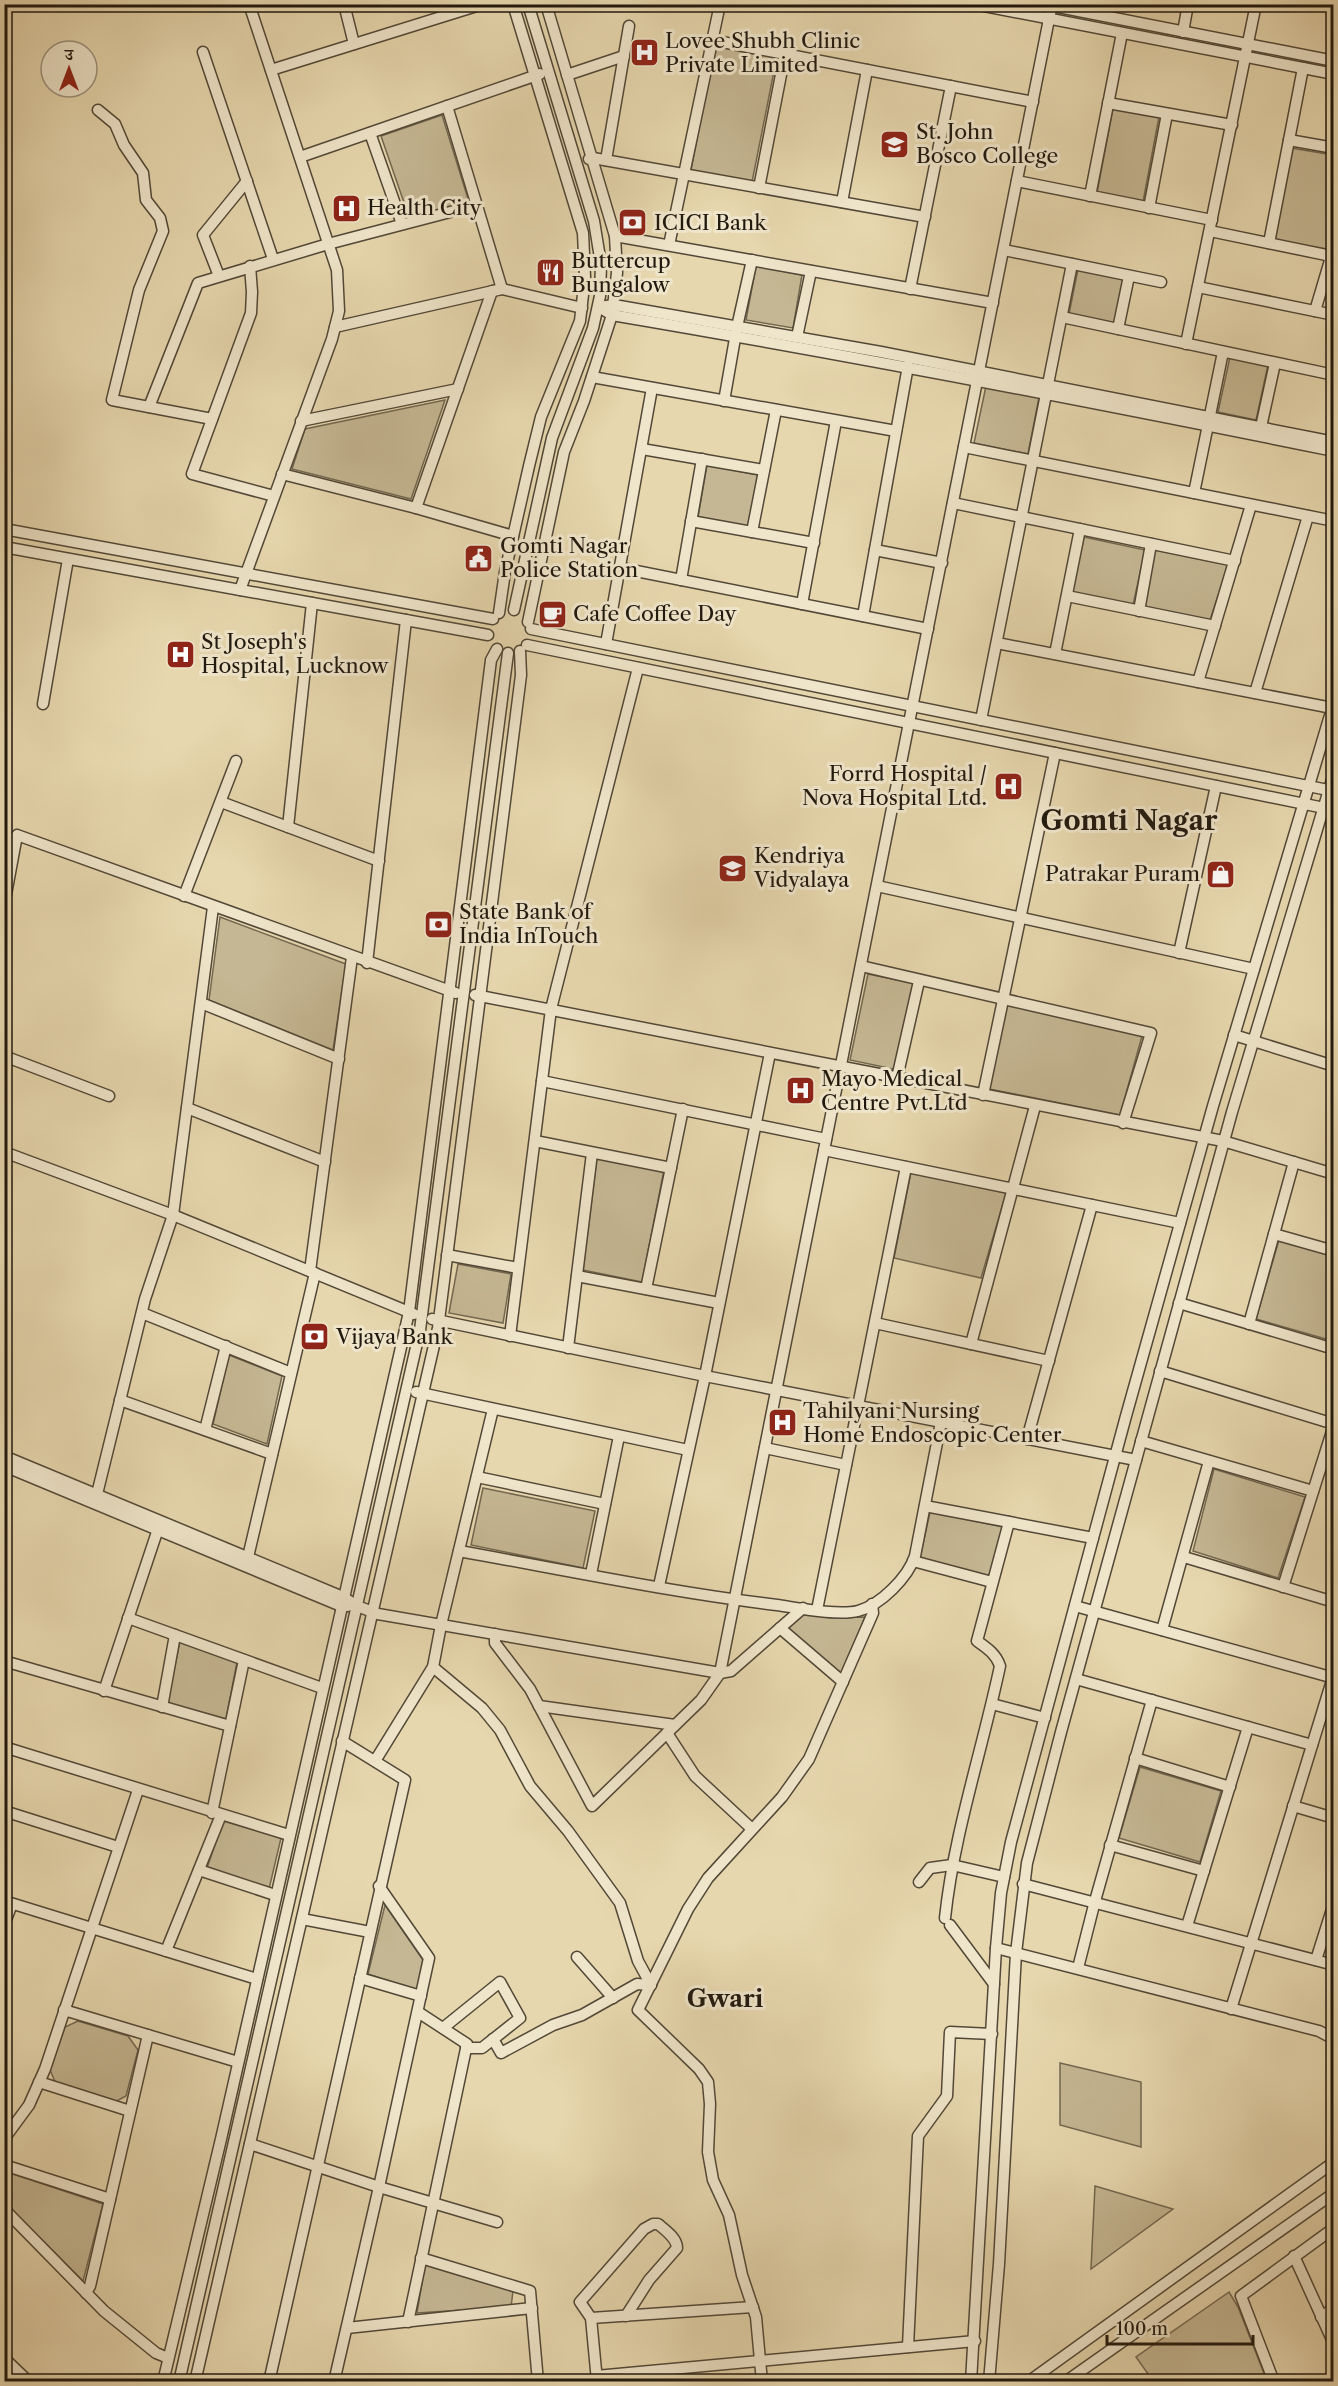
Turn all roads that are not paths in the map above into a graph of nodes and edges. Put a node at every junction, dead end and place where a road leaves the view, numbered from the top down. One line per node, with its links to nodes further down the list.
1 (249, 4): 25 (street)
2 (344, 4): 17 (street)
3 (483, 4): 17 (street)
4 (513, 4): 30 (street)
5 (528, 4): 27 (street)
6 (546, 4): 29 (street)
7 (720, 4): 16 (street)
8 (974, 4): 12 (street)
9 (1188, 4): 14 (street)
10 (1256, 4): 18 (street)
11 (1049, 5): 12 (street); 14 (street)
12 (1050, 19): 15 (street); 32 (street)
13 (629, 26): 21 (street)
14 (1183, 32): 18 (street)
15 (1122, 33): 22 (street); 33 (street)
16 (712, 40): 20 (street); 45 (street)
17 (354, 44): 25 (street)
18 (1248, 45): 22 (street); 23 (street)
19 (204, 52): 46 (street)
20 (785, 54): 26 (street); 48 (street)
21 (624, 56): 29 (street); 43 (street)
22 (1246, 57): 24 (street); 37 (street)
23 (1334, 61)
24 (1303, 68): 28 (street); 39 (street)
25 (271, 70): 41 (street)
26 (867, 70): 31 (street); 50 (street)
27 (549, 71): 30 (street); 44 (street)
28 (1334, 74)
29 (567, 75): 42 (street)
30 (535, 76): 34 (street); 73 (street)
31 (951, 86): 32 (street); 53 (street)
32 (1033, 102): 47 (street)
33 (1108, 103): 36 (street); 49 (street)
34 (447, 106): 38 (street); 51 (street)
35 (98, 110): 96 (street)
36 (1167, 114): 37 (street); 52 (street)
37 (1232, 125): 55 (street)
38 (370, 133): 41 (street); 54 (street)
39 (1289, 140): 40 (street); 58 (street)
40 (1334, 148)
41 (300, 157): 57 (street)
42 (592, 158): 43 (street); 44 (street); 56 (street)
43 (606, 160): 45 (street)
44 (578, 164): 74 (street)
45 (684, 174): 48 (street); 59 (street)
46 (247, 181): 62 (street); 67 (street)
47 (1017, 182): 49 (street); 60 (street)
48 (759, 188): 50 (street)
49 (1090, 196): 52 (street)
50 (842, 202): 53 (street)
51 (477, 205): 54 (street); 72 (street)
52 (1149, 208): 55 (street)
53 (925, 217): 71 (street)
54 (402, 224): 57 (street)
55 (1211, 225): 58 (street); 70 (street)
56 (615, 236): 59 (street); 77 (street)
57 (328, 243): 62 (street); 81 (street)
58 (1269, 243): 61 (street)
59 (669, 245): 63 (street)
60 (1004, 250): 64 (street); 75 (street)
61 (1332, 251): 78 (street)
62 (273, 259): 65 (street)
63 (752, 260): 66 (street); 83 (street)
64 (1072, 264): 68 (street); 80 (street)
65 (250, 266): 67 (street); 98 (street)
66 (811, 271): 71 (street); 84 (street)
67 (219, 276): 96 (street)
68 (1129, 276): 69 (street); 82 (street)
69 (1161, 282)
70 (1198, 287): 78 (street); 85 (street)
71 (910, 289): 75 (street)
72 (497, 290): 76 (street); 81 (street); 93 (street)
73 (583, 294): 74 (street); 76 (street)
74 (599, 302): 77 (street); 139 (street)
75 (993, 303): 89 (street)
76 (582, 308): 124 (street)
77 (613, 310): 83 (street); 91 (street)
78 (1315, 311): 79 (street)
79 (1334, 315)
80 (1062, 317): 82 (street); 94 (street)
81 (335, 327): 99 (street)
82 (1118, 329): 85 (street)
83 (736, 331): 84 (street); 88 (street); 95 (street)
84 (797, 337): 89 (street)
85 (1186, 344): 86 (street)
86 (1223, 352): 87 (street); 101 (street)
87 (1275, 363): 90 (street); 102 (street)
88 (908, 366): 89 (street); 103 (street)
89 (979, 375): 94 (street); 105 (street)
90 (1334, 375)
91 (592, 377): 92 (street); 144 (street)
92 (652, 388): 95 (street); 106 (street)
93 (458, 389): 99 (street); 116 (street)
94 (1048, 389): 101 (street); 109 (street)
95 (724, 401): 97 (street)
96 (149, 407): 98 (street)
97 (776, 410): 100 (street); 110 (street)
98 (213, 419): 113 (street)
99 (301, 421): 111 (street)
100 (836, 421): 103 (street); 125 (street)
101 (1210, 421): 102 (street); 107 (street); 112 (street)
102 (1261, 427): 104 (street)
103 (896, 431): 128 (street)
104 (1334, 442)
105 (964, 447): 109 (street); 114 (street)
106 (642, 449): 108 (street); 132 (street)
107 (1334, 451)
108 (702, 459): 110 (street); 119 (street)
109 (1033, 461): 112 (street); 118 (street)
110 (765, 470): 123 (street)
111 (282, 474): 113 (street); 116 (street)
112 (1194, 493): 115 (street)
113 (274, 496): 133 (street)
114 (953, 503): 118 (street); 131 (street)
115 (1251, 505): 117 (street); 130 (street)
116 (416, 508): 124 (street)
117 (1308, 516): 120 (street); 155 (street)
118 (1022, 517): 122 (street); 148 (street)
119 (691, 521): 123 (street); 134 (street)
120 (1334, 521)
121 (4, 529): 133 (street)
122 (1080, 529): 126 (street); 136 (street)
123 (752, 532): 125 (street)
124 (513, 536): 141 (street)
125 (814, 543): 138 (street)
126 (1151, 544): 130 (street); 140 (street)
127 (4, 547): 129 (street)
128 (875, 550): 131 (street); 142 (street)
129 (68, 559): 135 (street); 156 (street)
130 (1235, 561): 145 (street)
131 (942, 563): 146 (street)
132 (621, 568): 134 (street); 149 (street)
133 (245, 574): 135 (street); 141 (street)
134 (681, 580): 138 (street)
135 (240, 590): 137 (street)
136 (1066, 596): 140 (street); 152 (street)
137 (312, 603): 143 (street); 170 (street)
138 (802, 604): 142 (street)
139 (514, 610): 141 (street); 144 (street)
140 (1139, 610): 145 (street)
141 (496, 616): 147 (street)
142 (863, 616): 146 (street)
143 (406, 620): 147 (street); 171 (street)
144 (530, 625): 149 (street); 150 (street)
145 (1215, 626): 154 (street)
146 (928, 629): 158 (street)
147 (488, 635): 151 (street)
148 (997, 643): 152 (street); 159 (street)
149 (606, 644): 158 (street)
150 (523, 648): 151 (street); 153 (street); 185 (street)
151 (502, 651): 183 (street); 184 (street)
152 (1055, 654): 154 (street)
153 (638, 668): 160 (street); 188 (street)
154 (1198, 682): 155 (street)
155 (1256, 693): 157 (street)
156 (43, 705)
157 (1333, 705): 165 (street)
158 (913, 706): 159 (street); 160 (street)
159 (981, 720): 165 (street)
160 (910, 724): 161 (street); 172 (street)
161 (1055, 753): 164 (street); 176 (street)
162 (237, 761): 167 (street)
163 (1334, 773): 166 (street)
164 (1216, 786): 168 (street); 177 (street)
165 (1308, 786): 166 (street); 168 (street)
166 (1331, 790): 169 (street)
167 (221, 802): 170 (street); 173 (street)
168 (1303, 804): 169 (street); 181 (street)
169 (1328, 809): 190 (street)
170 (288, 827): 171 (street)
171 (379, 861): 179 (street)
172 (877, 886): 176 (street); 180 (street)
173 (184, 896): 174 (street); 175 (street)
174 (4, 904)
175 (213, 907): 178 (street); 187 (street)
176 (1021, 918): 177 (street); 186 (street)
177 (1179, 953): 181 (street)
178 (352, 957): 179 (street); 193 (street)
179 (367, 963): 183 (street)
180 (861, 966): 182 (street); 194 (street)
181 (1254, 969): 189 (street)
182 (919, 981): 186 (street); 196 (street)
183 (449, 992): 184 (street); 229 (street)
184 (464, 994): 185 (street); 231 (street)
185 (480, 995): 188 (street); 222 (street)
186 (1004, 998): 198 (street); 203 (street)
187 (201, 1003): 193 (street); 201 (street)
188 (551, 1010): 191 (street); 197 (street)
189 (1234, 1035): 190 (street); 205 (street)
190 (1253, 1041): 195 (street); 207 (street)
191 (770, 1053): 194 (street); 204 (street)
192 (4, 1056): 199 (street)
193 (339, 1059): 211 (street)
194 (841, 1066): 196 (street); 208 (street)
195 (1334, 1066)
196 (897, 1078): 198 (street)
197 (542, 1081): 202 (street); 206 (street)
198 (983, 1095): 200 (street)
199 (109, 1096)
200 (1035, 1106): 203 (street); 216 (street)
201 (187, 1108): 211 (street); 218 (street)
202 (683, 1109): 204 (street); 214 (street)
203 (1123, 1123): 205 (street)
204 (756, 1124): 208 (street); 227 (street)
205 (1203, 1139): 207 (street); 219 (street)
206 (535, 1141): 210 (street); 223 (street)
207 (1224, 1142): 212 (street); 228 (street)
208 (825, 1144): 213 (street); 245 (street)
209 (4, 1152): 218 (street)
210 (592, 1152): 214 (street); 225 (street)
211 (325, 1162): 224 (street)
212 (1294, 1162): 215 (street); 220 (street)
213 (906, 1167): 216 (street); 233 (street)
214 (671, 1168): 226 (street)
215 (1334, 1174)
216 (1013, 1188): 217 (street); 236 (street)
217 (1092, 1204): 219 (street); 240 (street)
218 (173, 1215): 224 (street); 230 (street)
219 (1180, 1222): 260 (street)
220 (1274, 1234): 221 (street); 234 (street)
221 (1334, 1251)
222 (447, 1255): 223 (street); 232 (street)
223 (518, 1268): 235 (street)
224 (312, 1272): 229 (street); 242 (street)
225 (577, 1276): 226 (street); 238 (street)
226 (646, 1289): 227 (street)
227 (719, 1303): 243 (street)
228 (1179, 1303): 234 (street); 241 (street)
229 (409, 1312): 231 (street); 282 (street)
230 (142, 1313): 237 (street); 247 (street)
231 (422, 1317): 232 (street); 244 (street)
232 (439, 1321): 235 (street); 246 (street)
233 (874, 1323): 236 (street); 248 (street)
234 (1249, 1324): 239 (street)
235 (510, 1336): 238 (street)
236 (971, 1344): 240 (street)
237 (226, 1346): 242 (street); 252 (street)
238 (568, 1348): 243 (street)
239 (1334, 1349)
240 (1049, 1360): 254 (street)
241 (1160, 1371): 251 (street); 255 (street)
242 (291, 1373): 258 (street)
243 (705, 1376): 245 (street); 257 (street)
244 (407, 1390): 246 (street); 285 (street)
245 (776, 1390): 248 (street); 256 (street)
246 (422, 1393): 249 (street); 290 (street)
247 (120, 1400): 252 (street); 267 (street)
248 (858, 1406): 250 (street); 263 (street)
249 (494, 1409): 253 (street); 265 (street)
250 (941, 1422): 254 (street); 269 (street)
251 (1334, 1425): 266 (street)
252 (205, 1430): 258 (street)
253 (619, 1436): 257 (street); 268 (street)
254 (1027, 1439): 260 (street)
255 (1141, 1441): 261 (street); 262 (street)
256 (765, 1448): 263 (street); 281 (street)
257 (688, 1450): 279 (street)
258 (272, 1454): 274 (street)
259 (4, 1456): 267 (street)
260 (1115, 1456): 261 (street); 272 (street)
261 (1136, 1460): 289 (street)
262 (1209, 1461): 266 (street); 275 (street)
263 (846, 1465): 288 (street)
264 (4, 1466): 271 (street)
265 (477, 1477): 268 (street); 273 (street)
266 (1313, 1491): 280 (street)
267 (97, 1494): 271 (street)
268 (605, 1504): 277 (street)
269 (925, 1506): 270 (street); 276 (street)
270 (1008, 1522): 272 (street); 278 (street)
271 (160, 1525): 274 (street); 282 (street); 291 (street)
272 (1093, 1538): 286 (street)
273 (459, 1551): 277 (street); 292 (street)
274 (248, 1557): 282 (street)
275 (1184, 1557): 280 (street); 294 (street)
276 (914, 1561): 278 (street); 284 (street)
277 (591, 1574): 279 (street)
278 (992, 1582): 307 (street)
279 (659, 1586): 281 (street)
280 (1283, 1587): 283 (street)
281 (735, 1600): 287 (street); 300 (street)
282 (342, 1602): 285 (street); 304 (street)
283 (1334, 1602)
284 (872, 1604): 288 (street); 303 (street)
285 (357, 1606): 290 (street); 403 (street)
286 (1075, 1606): 289 (street); 310 (street)
287 (802, 1608): 288 (street); 293 (street)
288 (817, 1610)
289 (1094, 1611): 294 (street); 302 (street)
290 (371, 1612): 292 (street); 314 (street)
291 (128, 1618): 296 (street); 305 (street)
292 (441, 1625): 295 (street); 299 (street)
293 (780, 1628): 300 (street); 303 (street)
294 (1162, 1630): 301 (street)
295 (495, 1634): 300 (street); 308 (street)
296 (175, 1635): 297 (street); 309 (street)
297 (244, 1660): 304 (street); 311 (street)
298 (4, 1661): 305 (street)
299 (433, 1667): 318 (street); 356 (street)
300 (720, 1673): 313 (street)
301 (1333, 1676): 315 (street)
302 (1076, 1679): 306 (street); 334 (street)
303 (843, 1682): 325 (street)
304 (322, 1688): 326 (street)
305 (104, 1691): 309 (street)
306 (1152, 1700): 312 (street); 317 (street)
307 (992, 1704): 310 (street); 329 (street)
308 (539, 1706): 313 (street); 313 (street)
309 (162, 1707): 311 (street)
310 (1045, 1718): 332 (street)
311 (230, 1726): 323 (street)
312 (1248, 1727): 315 (street); 319 (street)
313 (671, 1729): 325 (street)
314 (342, 1741): 318 (street); 340 (street)
315 (1312, 1745): 321 (street)
316 (4, 1747): 320 (street)
317 (1135, 1758): 319 (street); 327 (street)
318 (375, 1761): 335 (street)
319 (1230, 1786): 331 (street)
320 (138, 1790): 323 (street); 328 (street)
321 (1293, 1806): 324 (street); 345 (street)
322 (4, 1811): 328 (street)
323 (216, 1814): 326 (street); 330 (street)
324 (1334, 1818)
325 (752, 1829): 356 (street)
326 (289, 1835): 336 (street)
327 (1110, 1845): 331 (street); 337 (street)
328 (118, 1847): 343 (street)
329 (952, 1865): 332 (street); 333 (street); 355 (street)
330 (199, 1870): 336 (street); 347 (street)
331 (1204, 1871): 342 (street)
332 (1004, 1877): 346 (street)
333 (919, 1882)
334 (1023, 1884): 337 (street); 348 (street)
335 (380, 1886): 344 (street); 357 (street)
336 (275, 1895): 354 (street)
337 (1095, 1901): 342 (street); 352 (street)
338 (8, 1903): 341 (street); 343 (street)
339 (1334, 1903): 350 (street)
340 (302, 1919): 344 (street); 372 (street)
341 (4, 1925)
342 (1187, 1926): 345 (street)
343 (90, 1928): 347 (street); 360 (street)
344 (370, 1932): 353 (street)
345 (1251, 1943): 350 (street); 359 (street)
346 (996, 1948): 348 (street); 355 (street)
347 (166, 1951): 354 (street)
348 (1016, 1953): 352 (street); 410 (street)
349 (577, 1957): 358 (street)
350 (1317, 1960): 351 (street)
351 (1334, 1965)
352 (1078, 1968): 359 (street)
353 (360, 1978): 357 (street); 375 (street)
354 (256, 1979): 368 (street)
355 (994, 1984): 363 (street)
356 (651, 1985): 358 (street); 386 (street)
357 (421, 1996): 361 (street)
358 (613, 1998): 365 (street)
359 (1231, 2008): 366 (street)
360 (64, 2010): 364 (street); 369 (street)
361 (418, 2012): 362 (street); 376 (street)
362 (443, 2028): 365 (street); 367 (street)
363 (992, 2034): 395 (street); 396 (street)
364 (148, 2035): 368 (street); 370 (street)
365 (493, 2039): 367 (street)
366 (1334, 2039)
367 (466, 2048): 379 (street)
368 (238, 2062): 398 (street)
369 (39, 2082): 370 (street); 371 (street)
370 (130, 2111): 378 (street)
371 (4, 2139)
372 (250, 2144): 375 (street); 404 (street)
373 (1334, 2162): 411 (street)
374 (4, 2165): 378 (street)
375 (319, 2167): 376 (street); 405 (street)
376 (380, 2187): 379 (street); 393 (street)
377 (1334, 2193): 412 (street)
378 (110, 2199): 385 (street)
379 (433, 2202): 381 (street); 384 (street)
380 (4, 2209): 385 (street)
381 (497, 2222)
382 (1334, 2228): 383 (street)
383 (1294, 2256): 390 (street); 413 (street)
384 (421, 2258): 387 (street); 392 (street)
385 (86, 2293): 398 (street)
386 (753, 2307): 389 (street); 399 (street)
387 (532, 2308): 392 (street); 407 (street)
388 (1334, 2308): 390 (street)
389 (626, 2316): 391 (street); 391 (street)
390 (1321, 2317): 394 (street)
391 (591, 2318): 400 (street)
392 (408, 2322): 393 (street)
393 (346, 2328): 406 (street)
394 (1333, 2340)
395 (975, 2341): 396 (street); 409 (street)
396 (908, 2348): 399 (street)
397 (4, 2358): 401 (street)
398 (168, 2358): 402 (street)
399 (760, 2362): 400 (street); 408 (street)
400 (597, 2379)
401 (29, 2382)
402 (162, 2382)
403 (179, 2382)
404 (195, 2382)
405 (269, 2382)
406 (334, 2382)
407 (538, 2382)
408 (762, 2382)
409 (971, 2382)
410 (989, 2382)
411 (1028, 2382)
412 (1065, 2382)
413 (1274, 2382)

